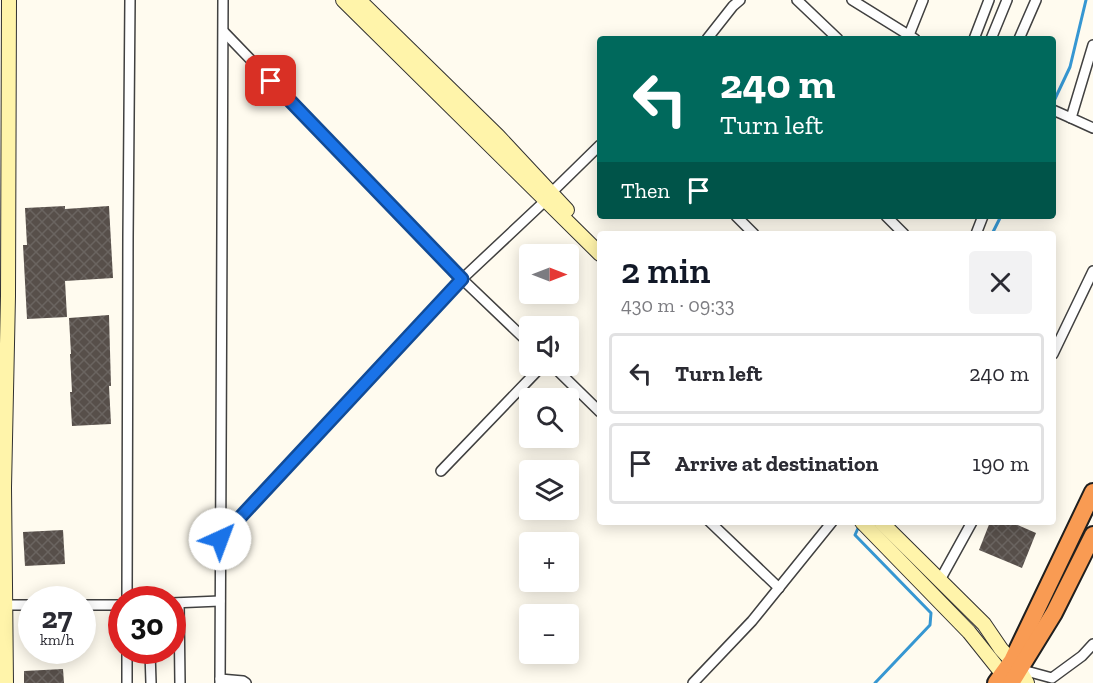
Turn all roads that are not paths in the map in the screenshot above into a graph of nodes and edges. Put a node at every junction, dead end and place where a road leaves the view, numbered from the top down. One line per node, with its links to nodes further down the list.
1 (9, 0): 32 (street)
2 (130, 0): 52 (street)
3 (224, 0): 13 (street)
4 (343, 0): 27 (street)
5 (359, 0): 27 (street)
6 (740, 0): 14 (street)
7 (797, 0): 15 (street)
8 (852, 0): 16 (street)
9 (923, 0): 17 (street)
10 (989, 0): 18 (street)
11 (1007, 0): 19 (street)
12 (1036, 0): 20 (street)
13 (224, 32): 36 (street); 50 (street)
14 (709, 36)
15 (835, 36)
16 (910, 36)
17 (912, 36)
18 (975, 36)
19 (992, 36)
20 (1020, 36)
21 (1093, 45): 22 (street)
22 (1089, 72): 24 (street)
23 (1056, 111): 24 (street)
24 (1071, 118): 25 (street)
25 (1093, 128)
26 (597, 148): 27 (street)
27 (548, 197): 33 (street); 34 (street); 36 (street)
28 (739, 219): 30 (street)
29 (889, 219): 31 (street)
30 (751, 231)
31 (901, 231)
32 (4, 239): 56 (street)
33 (597, 239)
34 (597, 251)
35 (1093, 271): 38 (street)
36 (462, 279): 37 (street); 50 (street)
37 (519, 333)
38 (1056, 348)
39 (533, 376): 42 (street)
40 (562, 376): 41 (street)
41 (597, 409)
42 (441, 471)
43 (1093, 492): 63 (highway)
44 (713, 525): 53 (street)
45 (830, 525): 53 (street)
46 (865, 525): 63 (street)
47 (884, 525): 51 (street)
48 (970, 525): 51 (street)
49 (1093, 535): 63 (highway)
50 (220, 539): 54 (street)
51 (940, 580): 63 (street)
52 (127, 586)
53 (779, 588): 69 (street)
54 (220, 601): 55 (street); 64 (street)
55 (186, 603)
56 (6, 605): 57 (street); 62 (street)
57 (18, 605)
58 (1093, 644): 63 (street)
59 (127, 664): 65 (street)
60 (150, 664): 66 (street)
61 (179, 664): 67 (street)
62 (4, 675)
63 (1011, 677)
64 (220, 681): 68 (street)
65 (127, 683)
66 (151, 683)
67 (180, 683)
68 (246, 683)
69 (693, 683)

